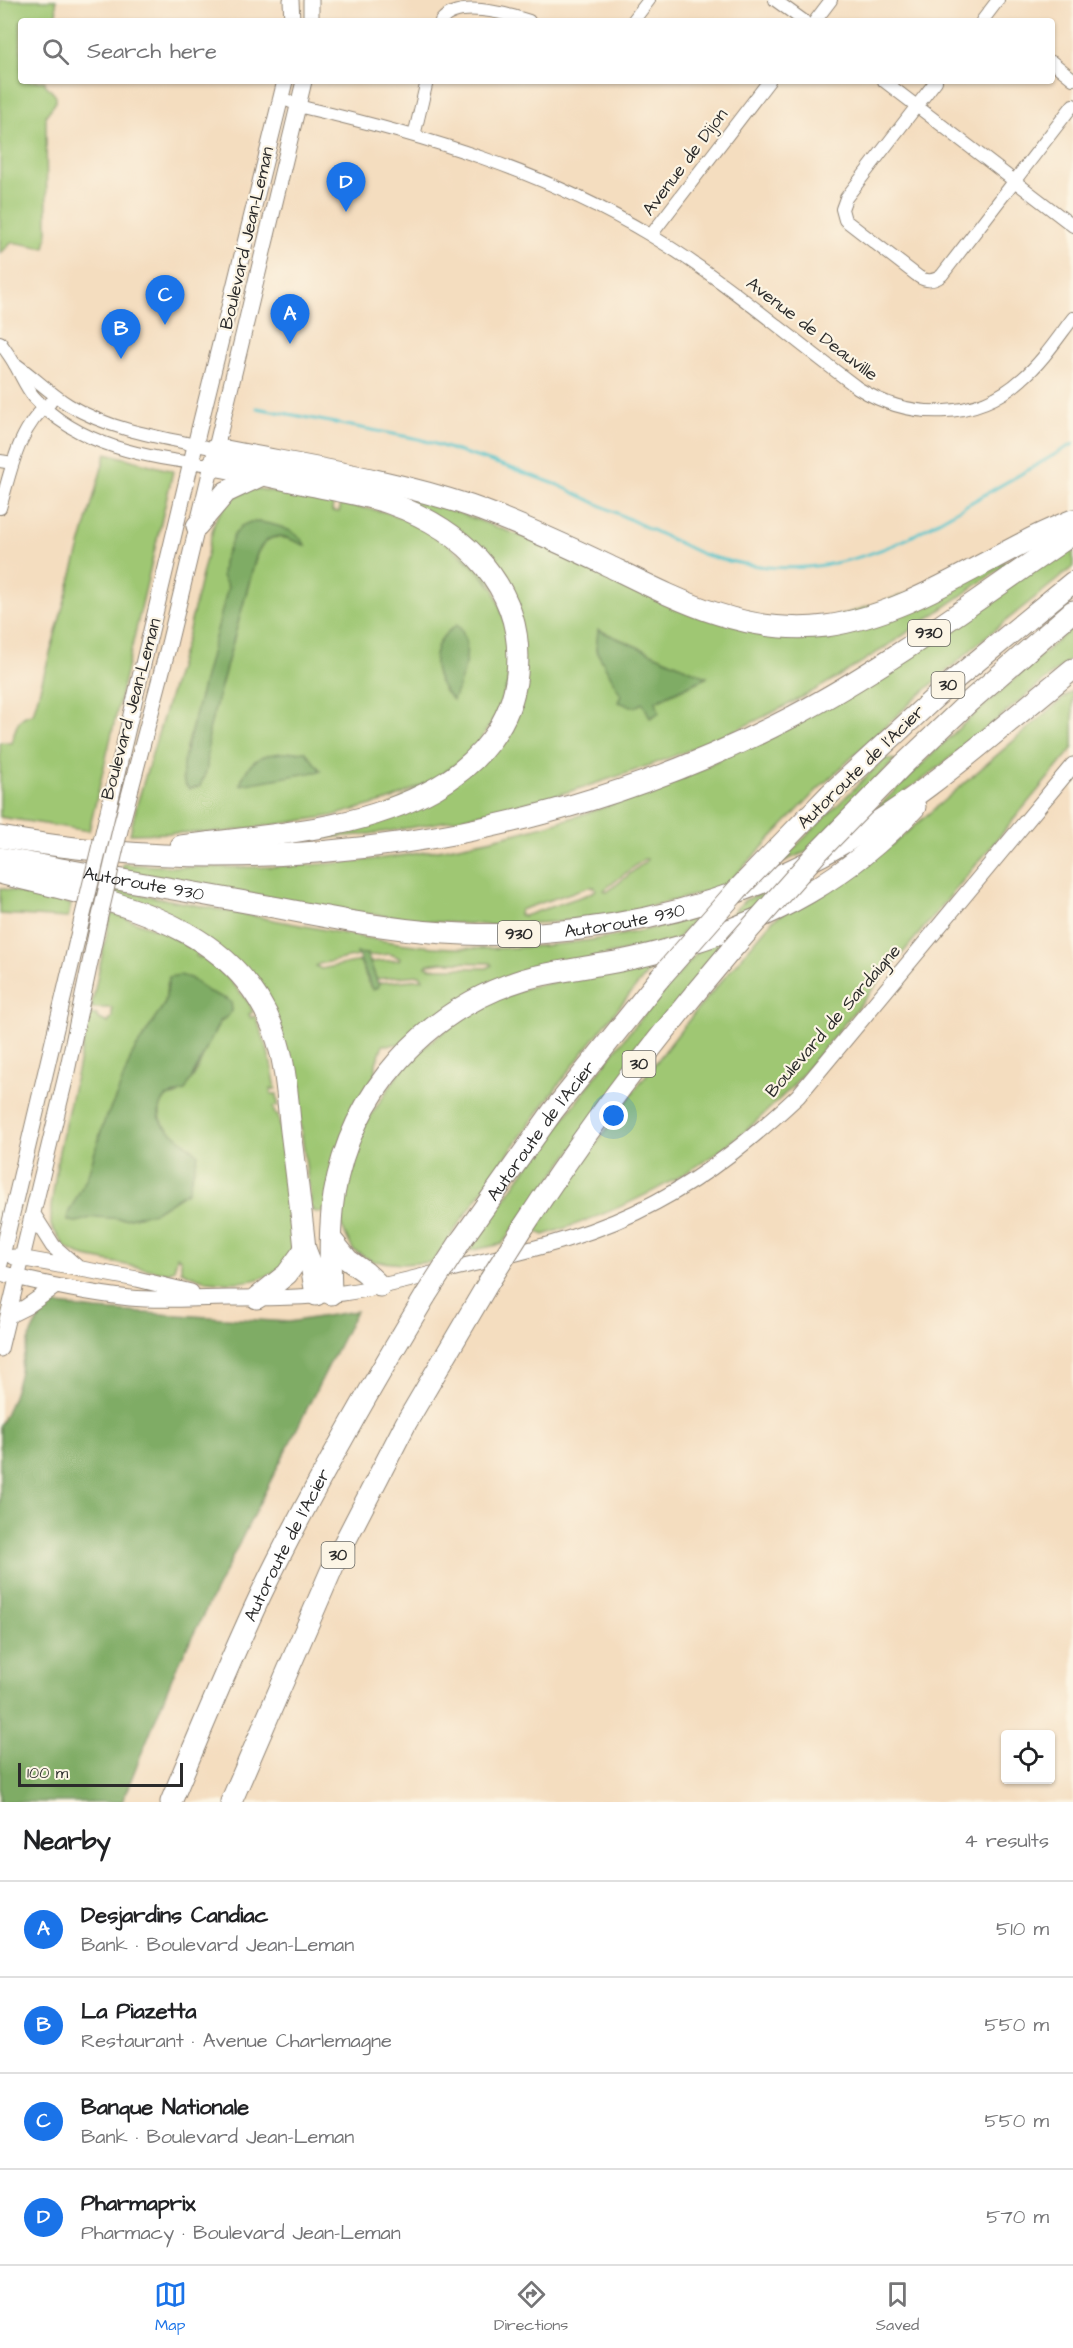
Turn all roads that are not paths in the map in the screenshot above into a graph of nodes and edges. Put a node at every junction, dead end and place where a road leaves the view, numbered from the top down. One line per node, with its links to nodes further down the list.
1 (291, 0): 7 (street)
2 (311, 0): 8 (street)
3 (649, 0): 11 (street)
4 (775, 0): 12 (street)
5 (831, 0): 13 (street)
6 (998, 0): 14 (street)
7 (292, 18)
8 (311, 18)
9 (444, 18): 10 (street)
10 (516, 18)
11 (635, 18)
12 (800, 18)
13 (817, 18)
14 (989, 18)
15 (1055, 64): 16 (street)
16 (1073, 79)
17 (284, 84): 23 (street, Boulevard Jean-Leman)
18 (302, 84): 24 (street, Boulevard Jean-Leman)
19 (426, 84): 27 (street)
20 (767, 84): 30 (street, Avenue de Dijon)
21 (888, 84): 26 (street)
22 (934, 84): 26 (street)
23 (281, 98): 24 (street, Avenue de Deauville); 36 (street, Boulevard Jean-Leman)
24 (298, 104): 27 (street, Avenue de Deauville); 36 (street, Boulevard Jean-Leman)
25 (1073, 105): 28 (street)
26 (917, 106): 28 (street); 28 (street)
27 (414, 136): 30 (street, Avenue de Deauville)
28 (1014, 181): 29 (street)
29 (1073, 226)
30 (651, 236): 31 (street, Avenue de Deauville)
31 (1073, 318)
32 (0, 342): 33 (street)
33 (14, 362): 34 (street); 35 (street)
34 (58, 397): 35 (street); 36 (street)
35 (44, 407): 36 (street); 38 (street)
36 (203, 456): 39 (highway); 41 (highway); 42 (street, Boulevard Jean-Leman); 49 (street, Boulevard Jean-Leman)
37 (0, 461): 38 (street)
38 (13, 463): 40 (street)
39 (262, 475): 42 (highway); 51 (highway)
40 (0, 508)
41 (1073, 520)
42 (197, 526): 49 (street, Boulevard Jean-Leman)
43 (1073, 534): 51 (highway, Autoroute 930 / 930)
44 (1073, 582): 69 (highway, Autoroute de l'Acier / 30, bridge)
45 (1073, 611): 70 (highway, Autoroute de l'Acier / 30, bridge)
46 (1073, 669): 48 (highway, Autoroute 930 / 930)
47 (1073, 765): 63 (street, Boulevard de Sardaigne)
48 (947, 772): 52 (highway, Autoroute 930 / 930); 55 (highway)
49 (113, 825): 54 (street, Boulevard Jean-Leman, bridge); 57 (street, Boulevard Jean-Leman, bridge)
50 (0, 837): 51 (highway, Autoroute 930 / 930)
51 (119, 853)
52 (0, 858)
53 (0, 873): 56 (highway)
54 (34, 1216): 58 (street, Boulevard Jean-Leman); 59 (street)
55 (331, 1239): 63 (highway); 64 (highway)
56 (305, 1249): 64 (highway); 66 (highway)
57 (1, 1258): 58 (street, Boulevard de Sardaigne)
58 (23, 1258): 59 (street, Boulevard de Sardaigne); 61 (street, Boulevard Jean-Leman)
59 (79, 1269): 65 (street, Boulevard de Sardaigne)
60 (0, 1273): 61 (street, Boulevard de Sardaigne)
61 (18, 1278): 62 (street, Boulevard de Sardaigne); 67 (street, Boulevard Jean-Leman)
62 (56, 1286): 65 (street, Boulevard de Sardaigne); 67 (street)
63 (380, 1286): 64 (street, Boulevard de Sardaigne)
64 (323, 1295): 66 (street, Boulevard de Sardaigne)
65 (217, 1298): 66 (street, Boulevard de Sardaigne)
66 (257, 1298)
67 (8, 1316): 68 (street, Boulevard Jean-Leman)
68 (0, 1349)
69 (171, 1802)
70 (231, 1802)

